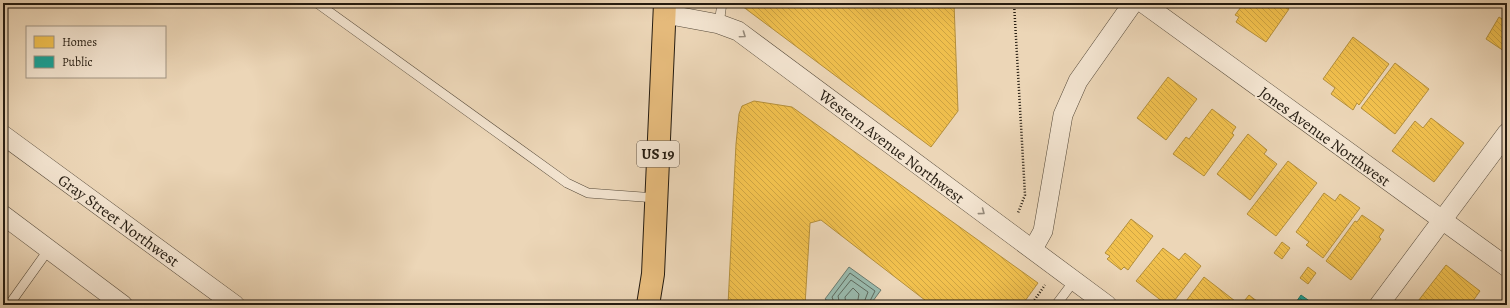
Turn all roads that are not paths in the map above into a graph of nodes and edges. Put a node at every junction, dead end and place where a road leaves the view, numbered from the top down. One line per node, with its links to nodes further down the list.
1 (317, 3): 9 (lane)
2 (722, 3): 6 (lane)
3 (1133, 3): 13 (street)
4 (1143, 3): 11 (street, Jones Avenue Northwest)
5 (665, 8): 6 (street, Western Avenue Northwest); 9 (main road, US 19)
6 (719, 24): 13 (street, Western Avenue Northwest, one-way to 13)
7 (1507, 132): 11 (street)
8 (3, 135): 18 (street, Gray Street Northwest)
9 (656, 198): 19 (main road, US 19)
10 (3, 215): 12 (street)
11 (1441, 221): 14 (street, Jones Avenue Northwest); 22 (street)
12 (49, 249): 16 (lane); 17 (street)
13 (1033, 249): 15 (street, Western Avenue Northwest)
14 (1507, 267)
15 (1074, 281): 20 (lane); 21 (street, Western Avenue Northwest)
16 (9, 305)
17 (124, 305)
18 (235, 305)
19 (648, 305)
20 (1056, 305)
21 (1107, 305)
22 (1379, 305)

